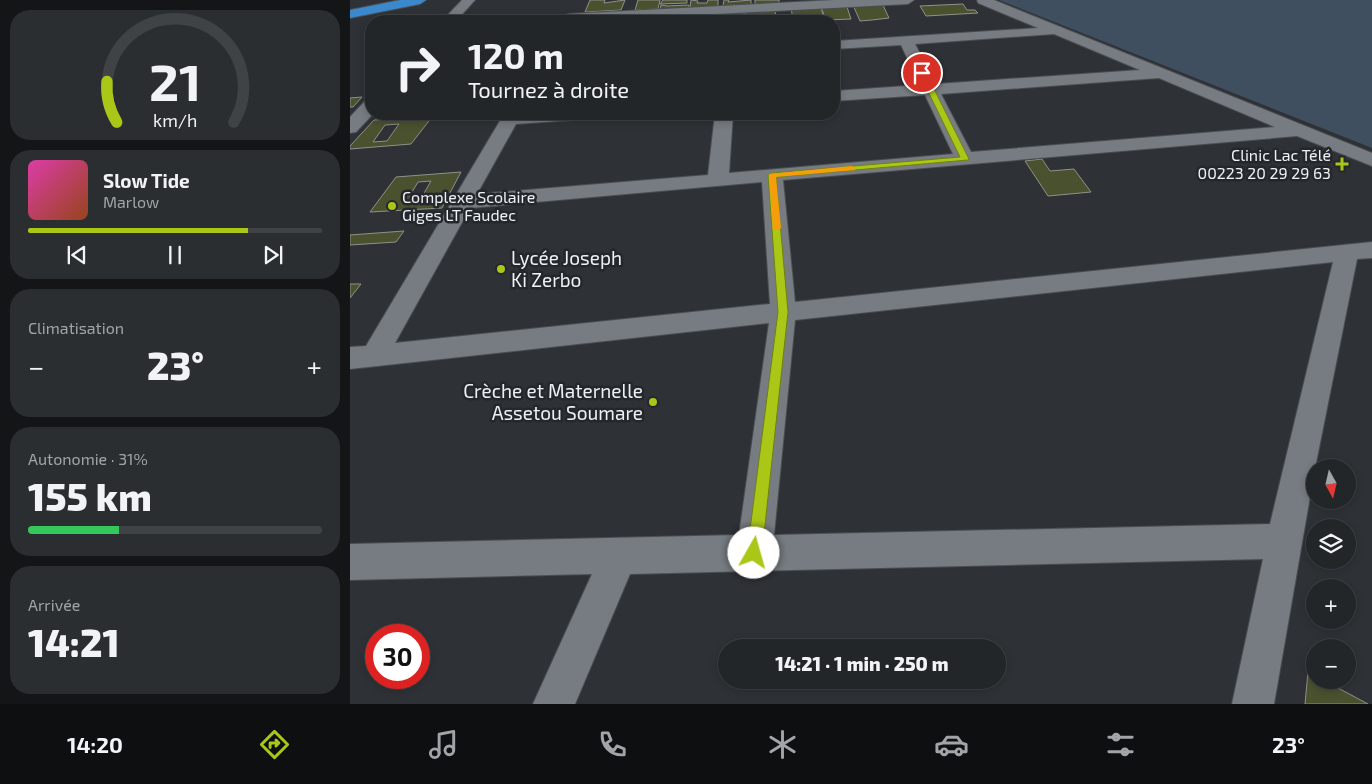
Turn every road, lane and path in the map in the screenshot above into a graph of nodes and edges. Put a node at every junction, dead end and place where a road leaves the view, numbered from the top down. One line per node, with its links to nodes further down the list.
1 (374, 0): 6 (highway)
2 (420, 0): 9 (highway)
3 (469, 0): 10 (street)
4 (908, 0): 8 (street)
5 (984, 0): 14 (street)
6 (350, 5)
7 (575, 6): 11 (street)
8 (783, 7): 12 (street); 13 (street)
9 (350, 14)
10 (455, 15)
11 (570, 15)
12 (650, 15)
13 (785, 15)
14 (1057, 31): 15 (street); 17 (street)
15 (906, 40): 16 (street); 18 (street)
16 (840, 45)
17 (1162, 74): 18 (street); 24 (street)
18 (930, 90): 19 (street); 25 (street)
19 (840, 96)
20 (365, 112): 23 (street)
21 (510, 120): 29 (street)
22 (723, 120): 28 (street)
23 (350, 128)
24 (1299, 130): 25 (street); 26 (street)
25 (965, 159): 27 (street)
26 (1372, 160)
27 (772, 175): 28 (street); 31 (street)
28 (718, 180): 29 (street)
29 (462, 202): 32 (street)
30 (1360, 251): 31 (street); 33 (street)
31 (783, 312): 32 (street); 34 (street)
32 (356, 358)
33 (1284, 541): 34 (street); 38 (street)
34 (754, 553): 35 (street)
35 (619, 556): 36 (street); 37 (street)
36 (350, 562)
37 (554, 704)
38 (1253, 704)

